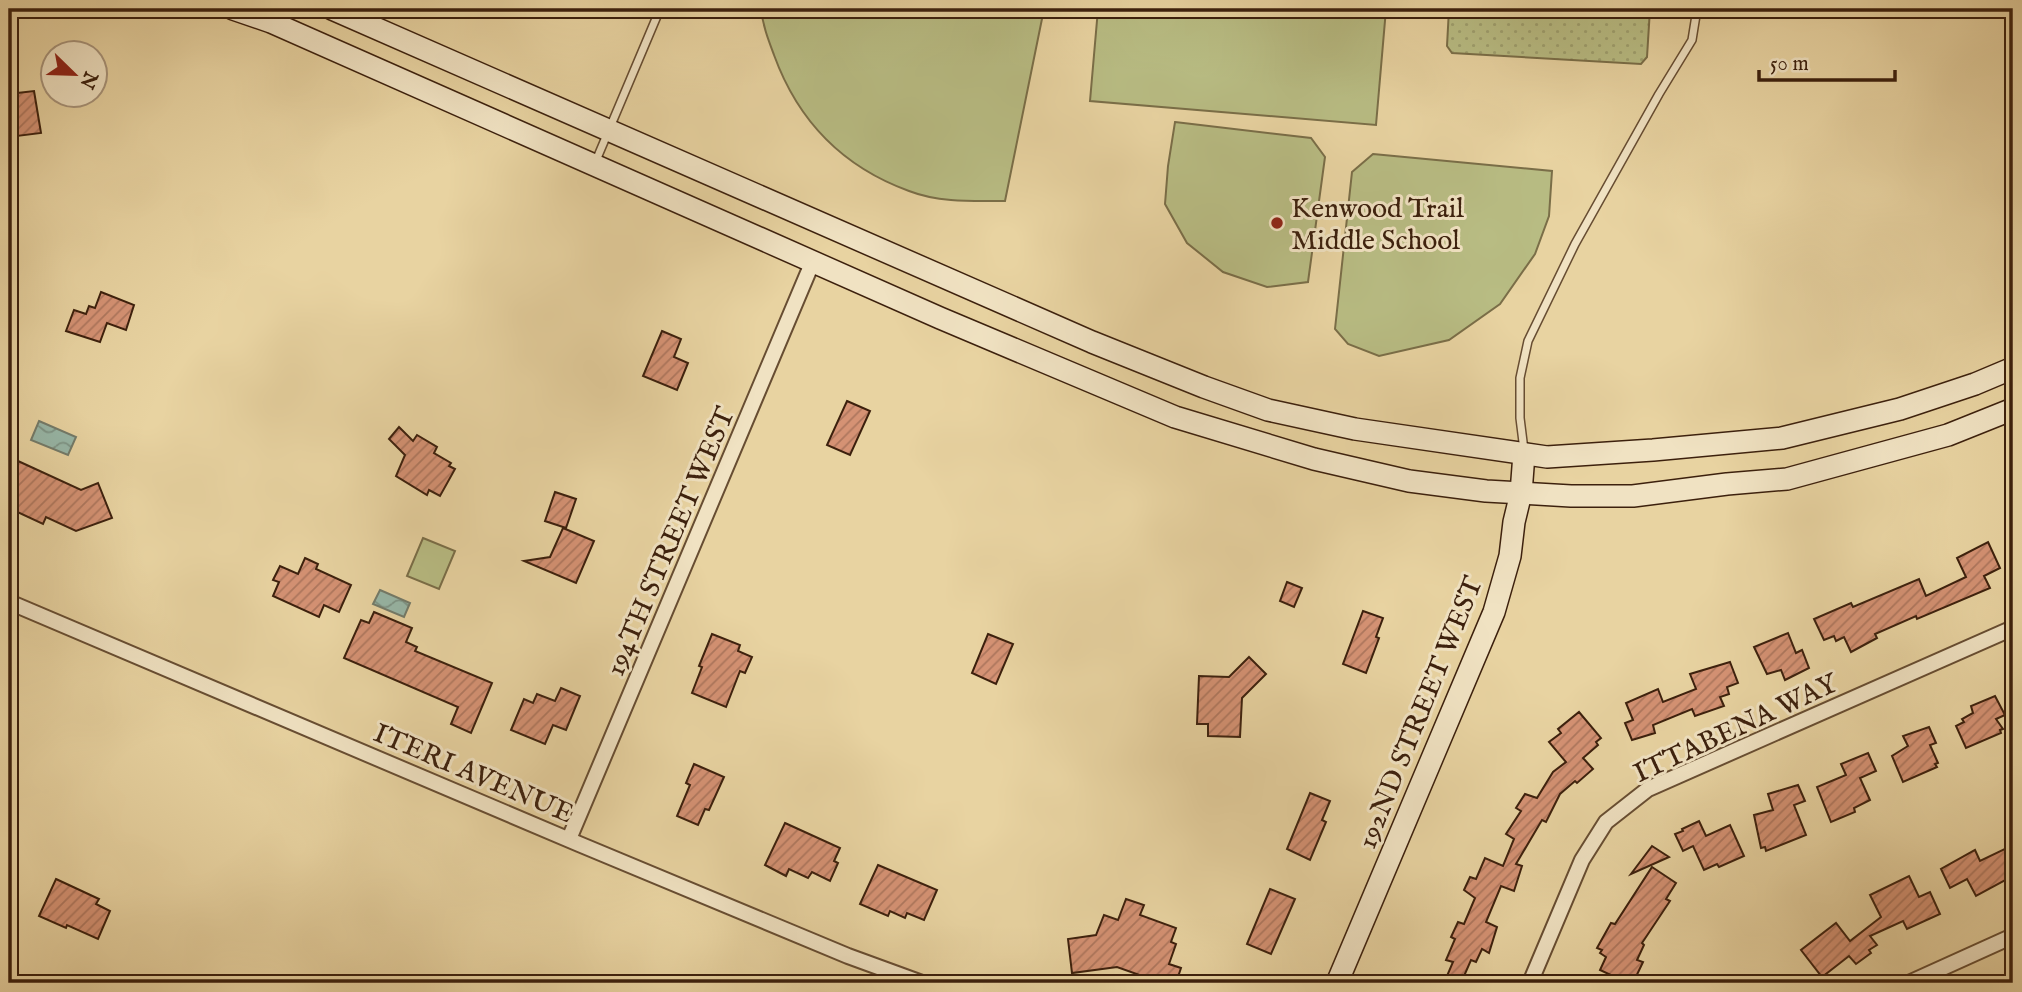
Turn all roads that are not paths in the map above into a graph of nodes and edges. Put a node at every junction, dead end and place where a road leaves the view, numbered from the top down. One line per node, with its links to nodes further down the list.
1 (233, 9): 6 (main road)
2 (332, 9): 5 (main road)
3 (660, 9): 5 (lane)
4 (1697, 9): 10 (lane)
5 (610, 130): 6 (lane); 10 (main road)
6 (595, 165): 7 (main road)
7 (813, 261): 11 (main road); 14 (street, 194TH STREET WEST)
8 (2013, 368): 10 (main road)
9 (2013, 409): 11 (main road)
10 (1524, 454): 11 (main road, 192ND STREET WEST)
11 (1521, 493): 17 (main road, 192ND STREET WEST)
12 (9, 601): 14 (street, ITERI AVENUE)
13 (2013, 628): 18 (street, ITTABENA WAY)
14 (569, 839): 16 (street, ITERI AVENUE)
15 (2013, 936): 19 (street)
16 (922, 983)
17 (1337, 983)
18 (1530, 983)
19 (1909, 983)

